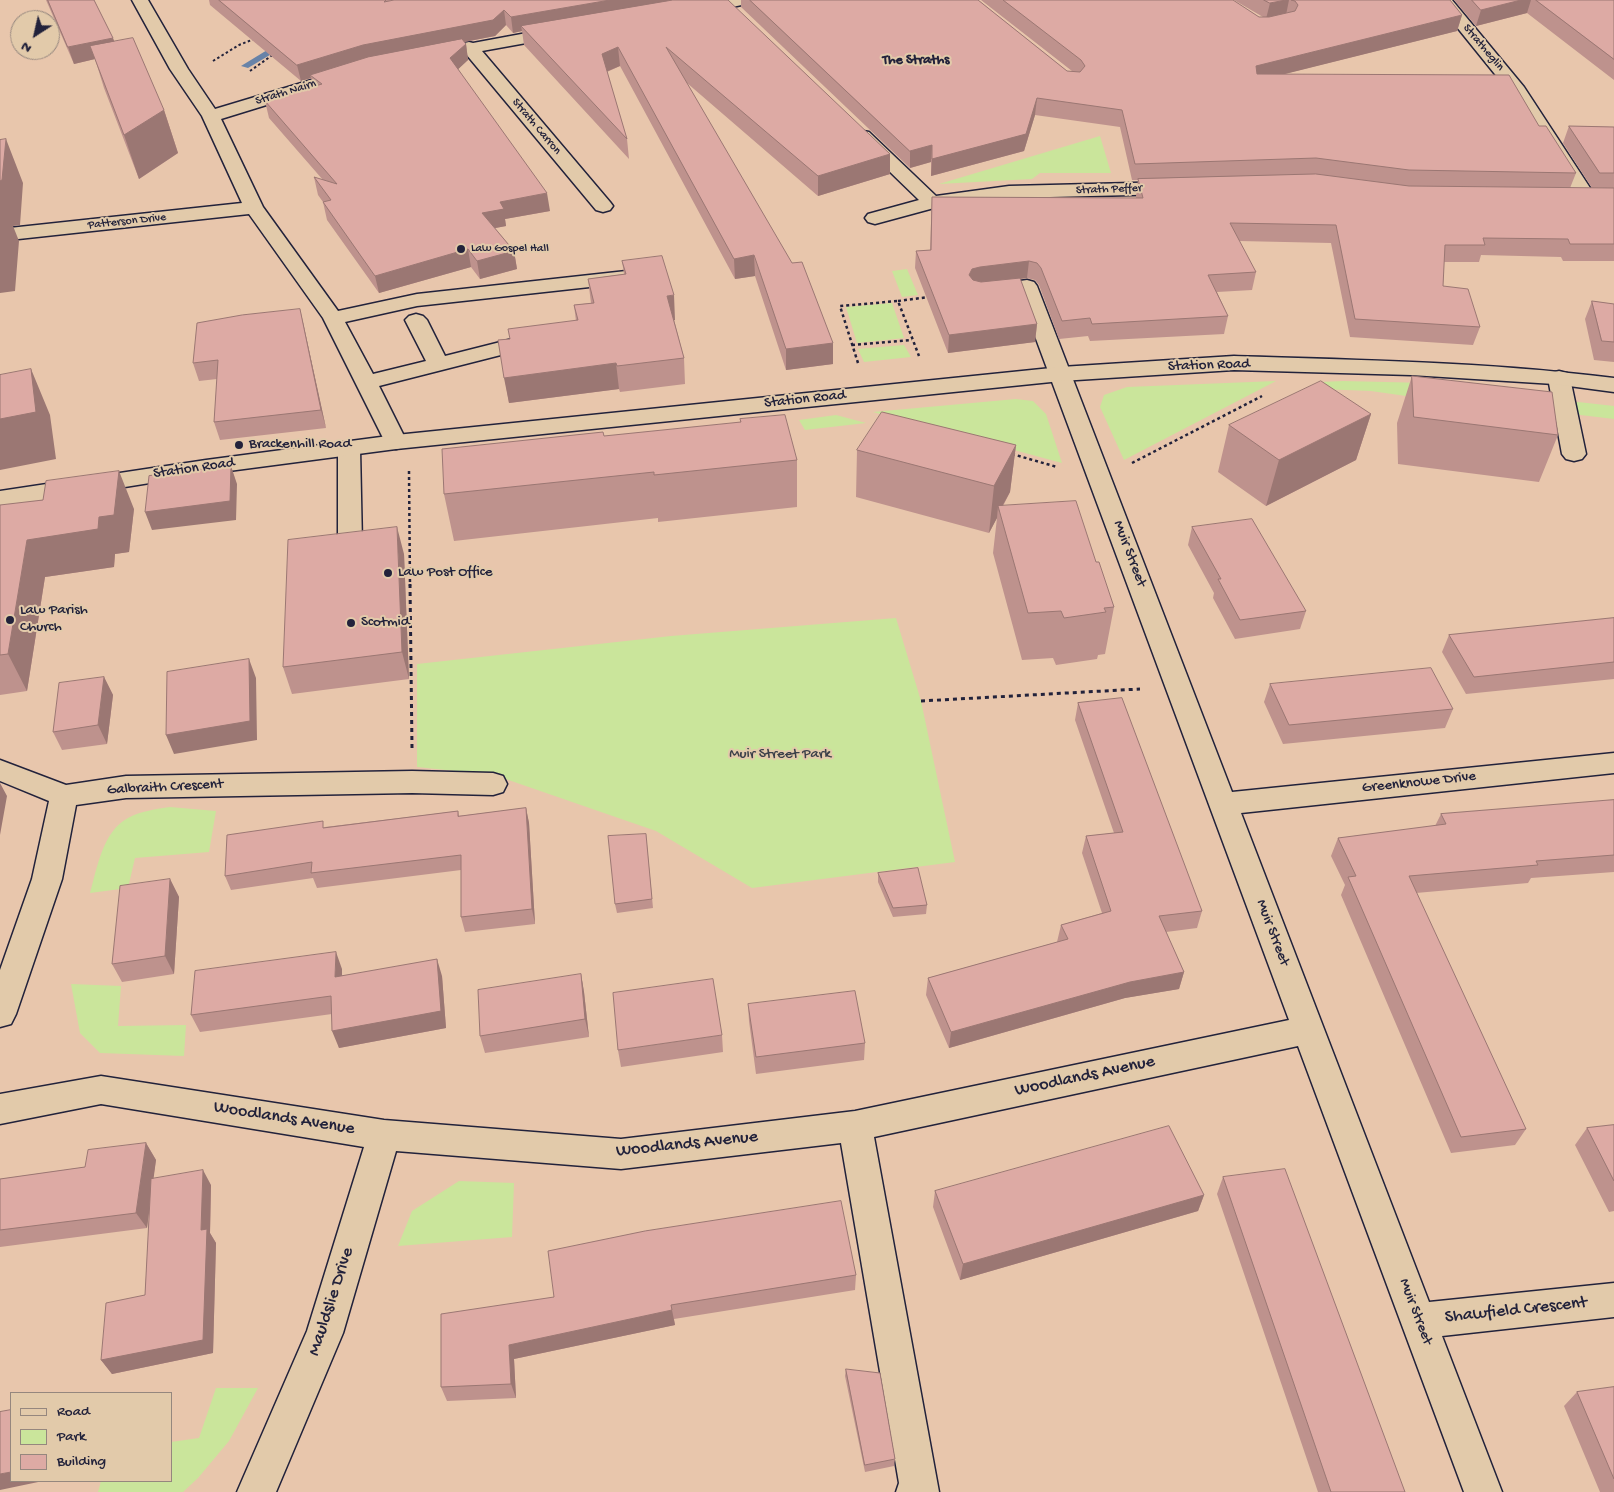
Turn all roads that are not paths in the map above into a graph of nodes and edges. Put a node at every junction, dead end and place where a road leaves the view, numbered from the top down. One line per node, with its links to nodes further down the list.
1 (141, 0): 11 (street)
2 (745, 0): 4 (street)
3 (1443, 0): 14 (street, Stratheglin)
4 (726, 5): 5 (street); 6 (street)
5 (676, 13)
6 (740, 18)
7 (578, 29): 8 (street)
8 (470, 47): 9 (street); 16 (street, Strath Carron)
9 (414, 59)
10 (367, 68): 11 (street, Strath Nairn)
11 (216, 115): 17 (street)
12 (854, 127): 15 (street)
13 (1187, 188): 15 (street, Strath Peffer)
14 (1567, 197)
15 (932, 202): 18 (street, Strath Peffer)
16 (603, 206)
17 (254, 208): 19 (street, Patterson Drive); 22 (street)
18 (875, 218)
19 (0, 235)
20 (642, 276): 22 (street)
21 (979, 292): 26 (street, Muir Street)
22 (333, 318): 28 (street)
23 (416, 320): 25 (street)
24 (539, 338): 25 (street)
25 (438, 364): 28 (street)
26 (1061, 374): 27 (street, Station Road); 30 (street, Station Road); 39 (street, Muir Street)
27 (1559, 378): 29 (street, Station Road); 32 (street)
28 (366, 382): 30 (street)
29 (1614, 385)
30 (402, 441): 31 (street, Station Road)
31 (349, 448): 33 (street, Station Road); 34 (street)
32 (1574, 454)
33 (0, 499)
34 (350, 544)
35 (1614, 763): 39 (street, Greenknowe Drive)
36 (0, 770): 38 (street)
37 (493, 784): 38 (street, Galbraith Crescent)
38 (64, 796): 40 (street)
39 (1223, 804): 41 (street, Muir Street)
40 (0, 1014)
41 (1308, 1030): 43 (street, Woodlands Avenue); 46 (street, Muir Street)
42 (0, 1109): 44 (street, Woodlands Avenue)
43 (855, 1126): 44 (street, Woodlands Avenue); 48 (street)
44 (384, 1135): 47 (street, Mauldslie Drive)
45 (1614, 1300): 46 (street, Shawfield Crescent)
46 (1418, 1321): 49 (street, Muir Street)
47 (256, 1492)
48 (914, 1492)
49 (1483, 1492)

